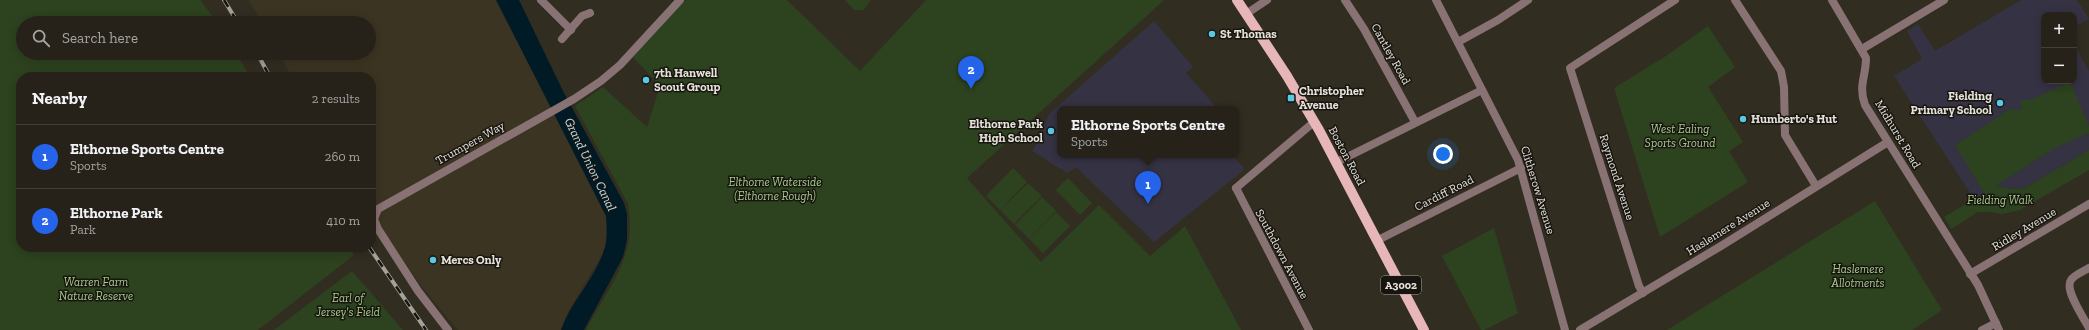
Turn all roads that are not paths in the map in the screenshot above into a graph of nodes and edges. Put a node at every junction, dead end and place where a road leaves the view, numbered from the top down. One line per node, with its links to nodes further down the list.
1 (541, 0): 14 (street)
2 (680, 0): 26 (street, Trumpers Way)
3 (1237, 0): 13 (main road, Boston Road / A3002)
4 (1267, 0): 13 (street)
5 (1345, 0): 20 (street, Cantley Road)
6 (1436, 0): 16 (street, Clitherow Avenue)
7 (1528, 0): 16 (street)
8 (1674, 0): 31 (street, Raymond Avenue)
9 (1735, 0): 24 (street)
10 (1832, 0): 17 (street, Midhurst Road)
11 (1944, 0): 17 (street)
12 (590, 13): 14 (street)
13 (1246, 14): 19 (main road, Boston Road / A3002)
14 (571, 30): 15 (street)
15 (562, 39)
16 (1458, 42): 18 (street, Clitherow Avenue)
17 (1862, 49): 21 (street, Midhurst Road)
18 (1482, 90): 20 (street); 23 (street, Clitherow Avenue)
19 (1314, 122): 22 (main road, Boston Road / A3002); 35 (street, Southdown Avenue)
20 (1414, 122): 22 (street)
21 (1888, 142): 24 (street, Haslemere Avenue); 30 (street, Midhurst Road)
22 (1337, 162): 28 (main road, Boston Road / A3002)
23 (1521, 168): 28 (street, Cardiff Road); 37 (street, Clitherow Avenue)
24 (1816, 186): 31 (street, Haslemere Avenue)
25 (2089, 204): 30 (street, Ridley Avenue)
26 (376, 214)
27 (376, 224): 34 (street, Trumpers Way)
28 (1378, 240): 36 (main road, Boston Road / A3002)
29 (2089, 268): 33 (street)
30 (1970, 274): 32 (street, Midhurst Road)
31 (1643, 293): 38 (street, Haslemere Avenue)
32 (1998, 326): 39 (street)
33 (2089, 328)
34 (448, 330)
35 (1309, 330)
36 (1424, 330)
37 (1565, 330)
38 (1580, 330)
39 (1982, 330)

